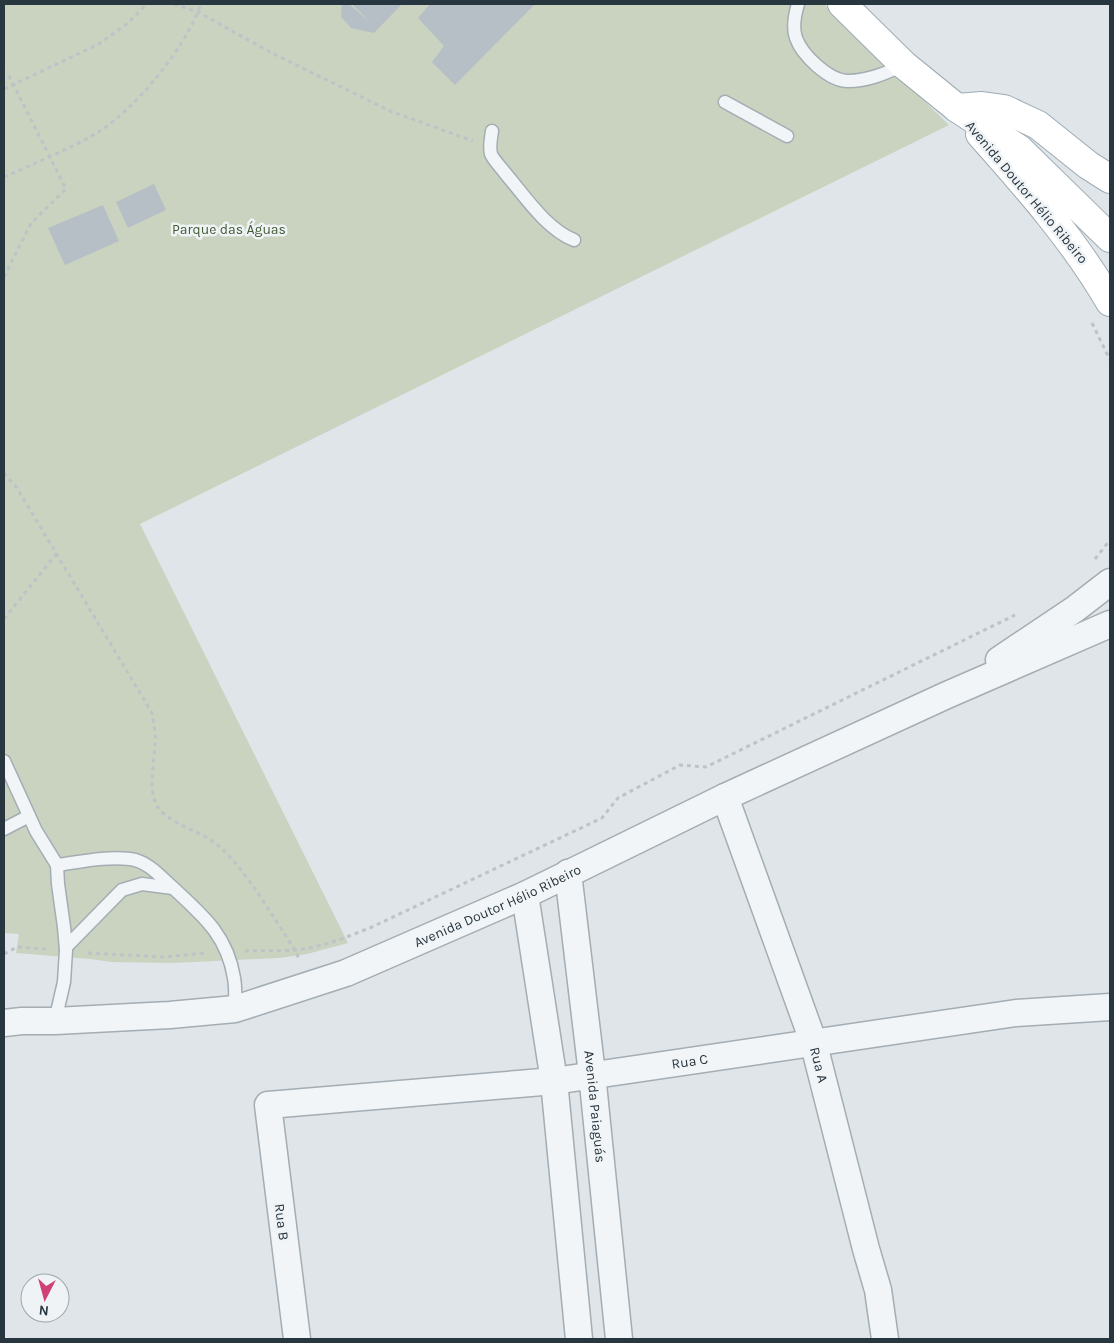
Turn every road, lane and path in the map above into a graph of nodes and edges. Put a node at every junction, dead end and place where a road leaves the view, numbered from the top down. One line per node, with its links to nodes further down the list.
1 (147, 4): 9 (path)
2 (174, 4): 6 (path)
3 (201, 4): 6 (path)
4 (798, 4): 7 (lane)
5 (842, 4): 7 (main road, Avenida Doutor Hélio Ribeiro)
6 (198, 12): 15 (path); 16 (path)
7 (904, 65): 12 (main road, Avenida Doutor Hélio Ribeiro)
8 (7, 72): 9 (path)
9 (13, 84): 10 (path); 16 (path)
10 (4, 89)
11 (725, 102): 14 (lane)
12 (957, 108): 18 (main road); 19 (main road, Avenida Doutor Hélio Ribeiro); 22 (main road, Avenida Doutor Hélio Ribeiro)
13 (492, 131): 20 (lane)
14 (787, 136)
15 (461, 137)
16 (50, 156): 17 (path); 21 (path)
17 (4, 177)
18 (1110, 179)
19 (1110, 238)
20 (574, 240)
21 (4, 276)
22 (1110, 302)
23 (4, 472): 25 (path)
24 (1110, 540): 26 (path)
25 (57, 553): 29 (path); 41 (path)
26 (1088, 565)
27 (1110, 582): 31 (street, Avenida Doutor Hélio Ribeiro)
28 (1018, 614): 41 (path)
29 (4, 619)
30 (1110, 624): 31 (street, Avenida Doutor Hélio Ribeiro)
31 (947, 695): 33 (street, Avenida Doutor Hélio Ribeiro)
32 (4, 761): 34 (lane)
33 (725, 798): 37 (street, Avenida Doutor Hélio Ribeiro); 48 (street, Rua A)
34 (29, 816): 35 (lane); 36 (lane)
35 (4, 829)
36 (57, 865): 38 (lane); 40 (lane)
37 (568, 874): 39 (street, Avenida Doutor Hélio Ribeiro); 49 (street, Avenida Paiaguás)
38 (173, 888): 40 (lane); 42 (lane)
39 (525, 895): 45 (street, Avenida Doutor Hélio Ribeiro); 50 (street)
40 (66, 949): 42 (path); 43 (path); 47 (lane)
41 (295, 950): 42 (path)
42 (228, 952): 45 (lane)
43 (4, 954)
44 (1110, 1007): 48 (street, Rua C)
45 (235, 1009): 47 (street, Avenida Doutor Hélio Ribeiro)
46 (10, 1019): 47 (street, Avenida Doutor Hélio Ribeiro)
47 (55, 1021)
48 (813, 1041): 49 (street, Rua C); 55 (street, Rua A)
49 (592, 1074): 50 (street, Rua C); 54 (street, Avenida Paiaguás)
50 (554, 1081): 51 (street, Rua C); 53 (street)
51 (268, 1105): 52 (street, Rua B)
52 (297, 1339)
53 (579, 1339)
54 (619, 1339)
55 (884, 1339)

